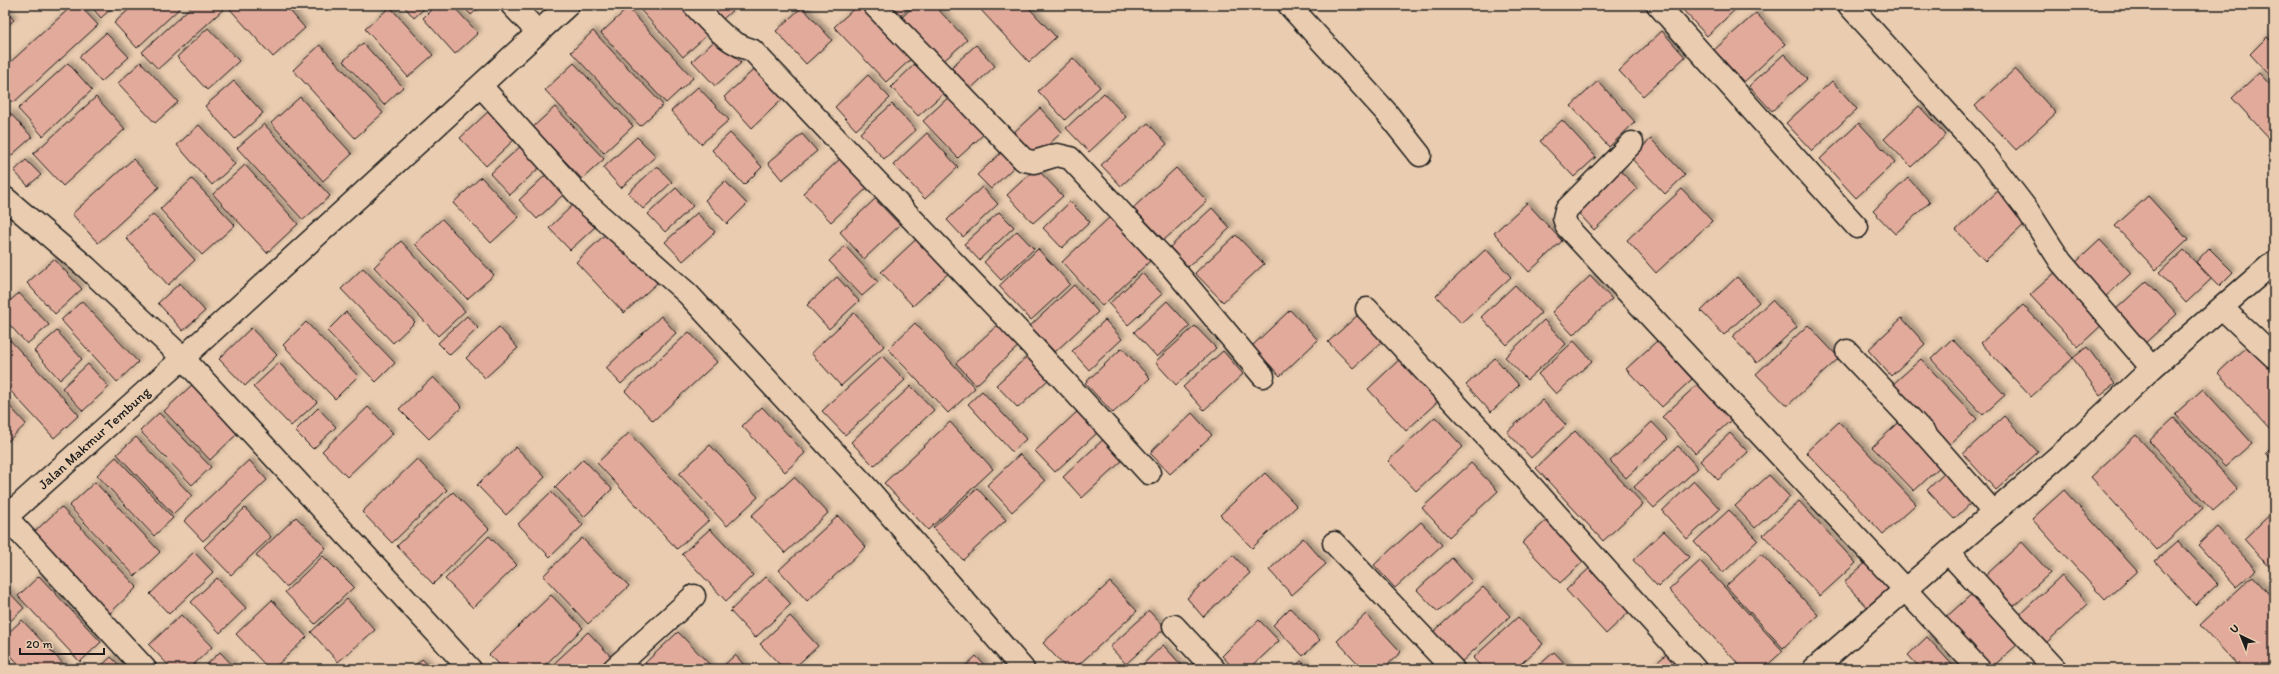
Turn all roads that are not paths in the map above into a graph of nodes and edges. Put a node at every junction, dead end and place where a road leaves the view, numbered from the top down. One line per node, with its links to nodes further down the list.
1 (512, 5): 8 (street)
2 (568, 5): 8 (street, Jalan Makmur Tembung)
3 (694, 5): 22 (street)
4 (874, 5): 21 (street)
5 (1289, 5): 11 (street)
6 (1658, 5): 13 (street)
7 (1849, 5): 20 (street)
8 (538, 32): 9 (street, Jalan Makmur Tembung)
9 (481, 86): 19 (street, Jalan Makmur Tembung); 33 (street)
10 (1632, 143): 27 (street)
11 (1420, 155)
12 (5, 198): 19 (street)
13 (1857, 227)
14 (2274, 262): 15 (street)
15 (2222, 308): 18 (street); 20 (street)
16 (1367, 309): 36 (street)
17 (1847, 351): 23 (street)
18 (2274, 357)
19 (183, 358): 24 (street, Jalan Makmur Tembung); 31 (street)
20 (2152, 368): 23 (street)
21 (1263, 376)
22 (1149, 473)
23 (1994, 513): 26 (street)
24 (5, 517): 30 (street)
25 (1334, 543): 35 (street)
26 (1949, 554): 27 (street); 39 (street)
27 (1907, 590): 37 (street); 38 (street)
28 (694, 596): 32 (street)
29 (1174, 626): 34 (street)
30 (145, 669)
31 (470, 669)
32 (614, 669)
33 (1023, 669)
34 (1214, 669)
35 (1453, 669)
36 (1695, 669)
37 (1814, 669)
38 (1979, 669)
39 (2056, 669)

